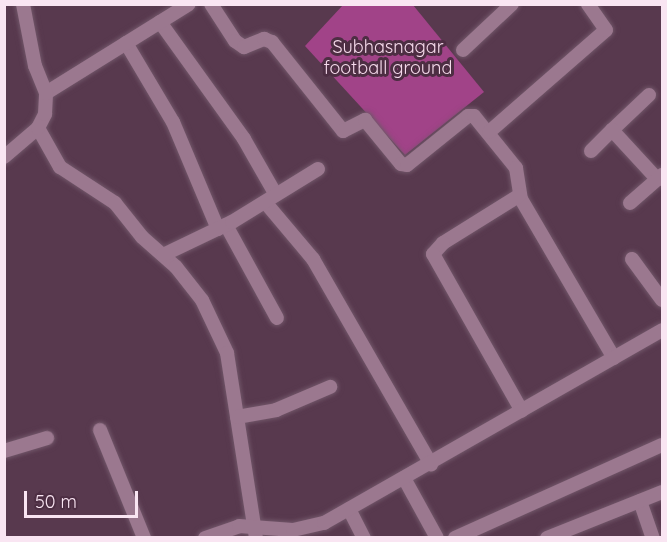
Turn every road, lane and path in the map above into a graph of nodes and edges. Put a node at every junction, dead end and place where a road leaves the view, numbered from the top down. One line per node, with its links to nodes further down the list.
1 (23, 4): 9 (street)
2 (189, 4): 6 (street)
3 (210, 4): 13 (street)
4 (512, 4): 8 (street)
5 (588, 4): 13 (street)
6 (160, 22): 7 (street); 19 (street)
7 (126, 43): 9 (street); 21 (street)
8 (463, 50)
9 (46, 93): 11 (street)
10 (649, 95): 12 (street)
11 (38, 129): 15 (street); 22 (street)
12 (612, 130): 14 (street); 17 (street)
13 (489, 132): 18 (street)
14 (591, 151)
15 (4, 158)
16 (318, 169): 19 (street)
17 (660, 177): 20 (street)
18 (520, 195): 27 (street); 29 (street)
19 (271, 199): 21 (street); 35 (street)
20 (630, 203)
21 (222, 227): 22 (street); 25 (street)
22 (163, 255): 30 (street)
23 (632, 259): 24 (street)
24 (663, 300)
25 (277, 318)
26 (663, 330): 27 (street)
27 (614, 358): 29 (street)
28 (330, 387): 30 (street)
29 (522, 411): 35 (street)
30 (237, 417): 40 (street)
31 (100, 430): 42 (street)
32 (47, 438): 34 (street)
33 (663, 445): 46 (street)
34 (4, 451)
35 (431, 464): 36 (street)
36 (404, 478): 39 (street); 45 (street)
37 (663, 492): 38 (street)
38 (640, 501): 47 (street); 48 (street)
39 (349, 508): 41 (street); 44 (street)
40 (255, 532): 41 (street); 43 (street)
41 (285, 534)
42 (144, 537)
43 (205, 537)
44 (364, 537)
45 (437, 537)
46 (455, 537)
47 (547, 537)
48 (653, 537)

